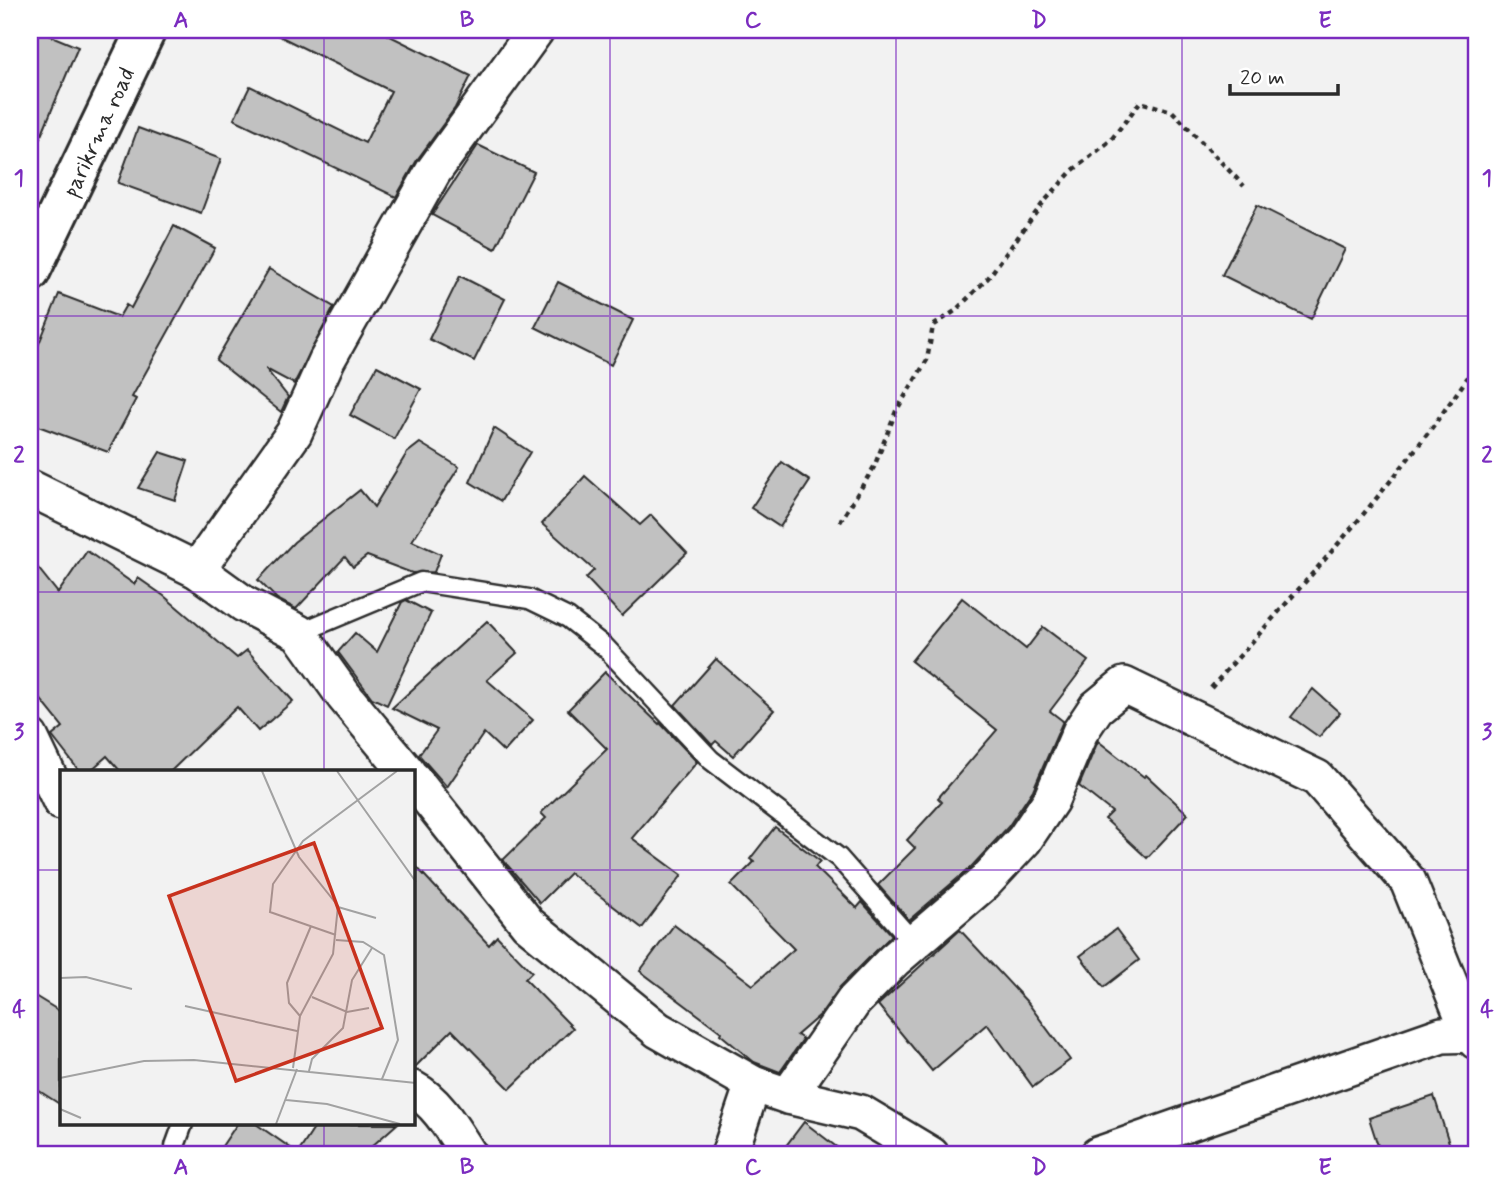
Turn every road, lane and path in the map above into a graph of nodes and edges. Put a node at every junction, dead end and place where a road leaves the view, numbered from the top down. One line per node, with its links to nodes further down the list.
1 (146, 30): 4 (street, parikrma road)
2 (536, 30): 8 (street)
3 (1244, 186): 7 (path)
4 (30, 272)
5 (1476, 365): 10 (path)
6 (30, 488): 8 (street)
7 (840, 522)
8 (197, 570): 9 (street)
9 (299, 633): 12 (street); 15 (lane)
10 (1187, 715): 15 (street); 16 (street)
11 (30, 737): 14 (street)
12 (401, 770)
13 (415, 787): 17 (street)
14 (60, 800)
15 (914, 943): 19 (street)
16 (1474, 1036): 25 (street)
17 (753, 1084): 19 (street); 23 (street)
18 (415, 1090): 22 (street)
19 (788, 1096): 24 (street)
20 (182, 1126): 21 (lane)
21 (175, 1146)
22 (469, 1155)
23 (729, 1155)
24 (931, 1155)
25 (1098, 1155)

